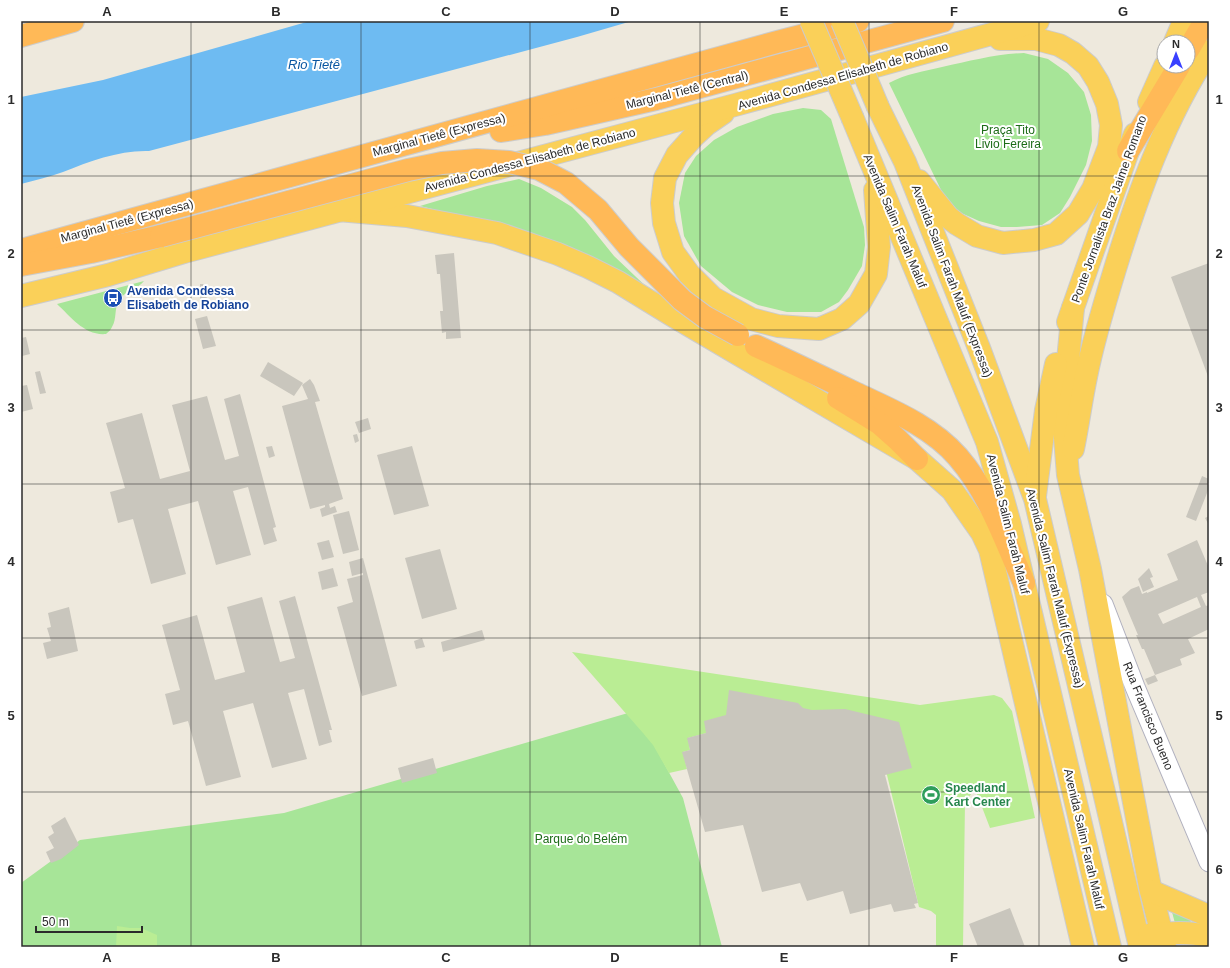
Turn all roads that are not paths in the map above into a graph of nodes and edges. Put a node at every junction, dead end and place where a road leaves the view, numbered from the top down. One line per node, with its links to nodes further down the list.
1 (73, 21): 10 (highway)
2 (811, 21): 20 (highway, Avenida Salim Farah Maluf, bridge)
3 (842, 21): 19 (highway, Avenida Salim Farah Maluf (Expressa), bridge)
4 (858, 21): 17 (highway, Marginal Tietê (Expressa))
5 (943, 21): 17 (highway, Marginal Tietê (Central))
6 (1038, 21): 12 (highway, Avenida Condessa Elisabeth de Robiano)
7 (1184, 21): 9 (highway)
8 (1205, 21): 11 (highway)
9 (1178, 34)
10 (21, 36)
11 (1196, 36)
12 (976, 38): 16 (highway, Avenida Condessa Elisabeth de Robiano); 19 (highway)
13 (1209, 51): 28 (highway)
14 (1162, 74): 18 (highway, Ponte Jornalista Braz Jaime Romano)
15 (1174, 74): 18 (highway)
16 (735, 105): 20 (highway); 21 (highway, Avenida Condessa Elisabeth de Robiano)
17 (428, 139): 22 (highway, Marginal Tietê (Expressa))
18 (1128, 151): 25 (highway, Ponte Jornalista Braz Jaime Romano)
19 (905, 162): 29 (highway, Avenida Salim Farah Maluf (Expressa))
20 (874, 173): 31 (highway, Avenida Salim Farah Maluf)
21 (338, 210): 24 (highway, Avenida Condessa Elisabeth de Robiano); 27 (highway, Avenida Salim Farah Maluf)
22 (21, 250)
23 (21, 265): 26 (highway, bridge)
24 (21, 296)
25 (1073, 308): 28 (highway); 29 (highway)
26 (756, 346): 27 (highway); 31 (highway)
27 (917, 459): 34 (highway, Avenida Salim Farah Maluf)
28 (1068, 475): 30 (highway)
29 (1034, 499): 33 (highway, Avenida Salim Farah Maluf (Expressa))
30 (1090, 569): 35 (street, Rua Francisco Bueno); 36 (highway)
31 (1024, 583): 32 (highway, Avenida Salim Farah Maluf)
32 (1072, 788): 34 (highway); 41 (highway, Avenida Salim Farah Maluf)
33 (1104, 792): 36 (highway); 40 (highway, Avenida Salim Farah Maluf (Expressa))
34 (1062, 857): 42 (highway, Avenida Salim Farah Maluf)
35 (1209, 862)
36 (1150, 889): 37 (highway); 39 (highway)
37 (1209, 916)
38 (1209, 937): 39 (highway)
39 (1164, 940): 40 (highway)
40 (1138, 942): 41 (highway)
41 (1109, 946)
42 (1083, 947)

